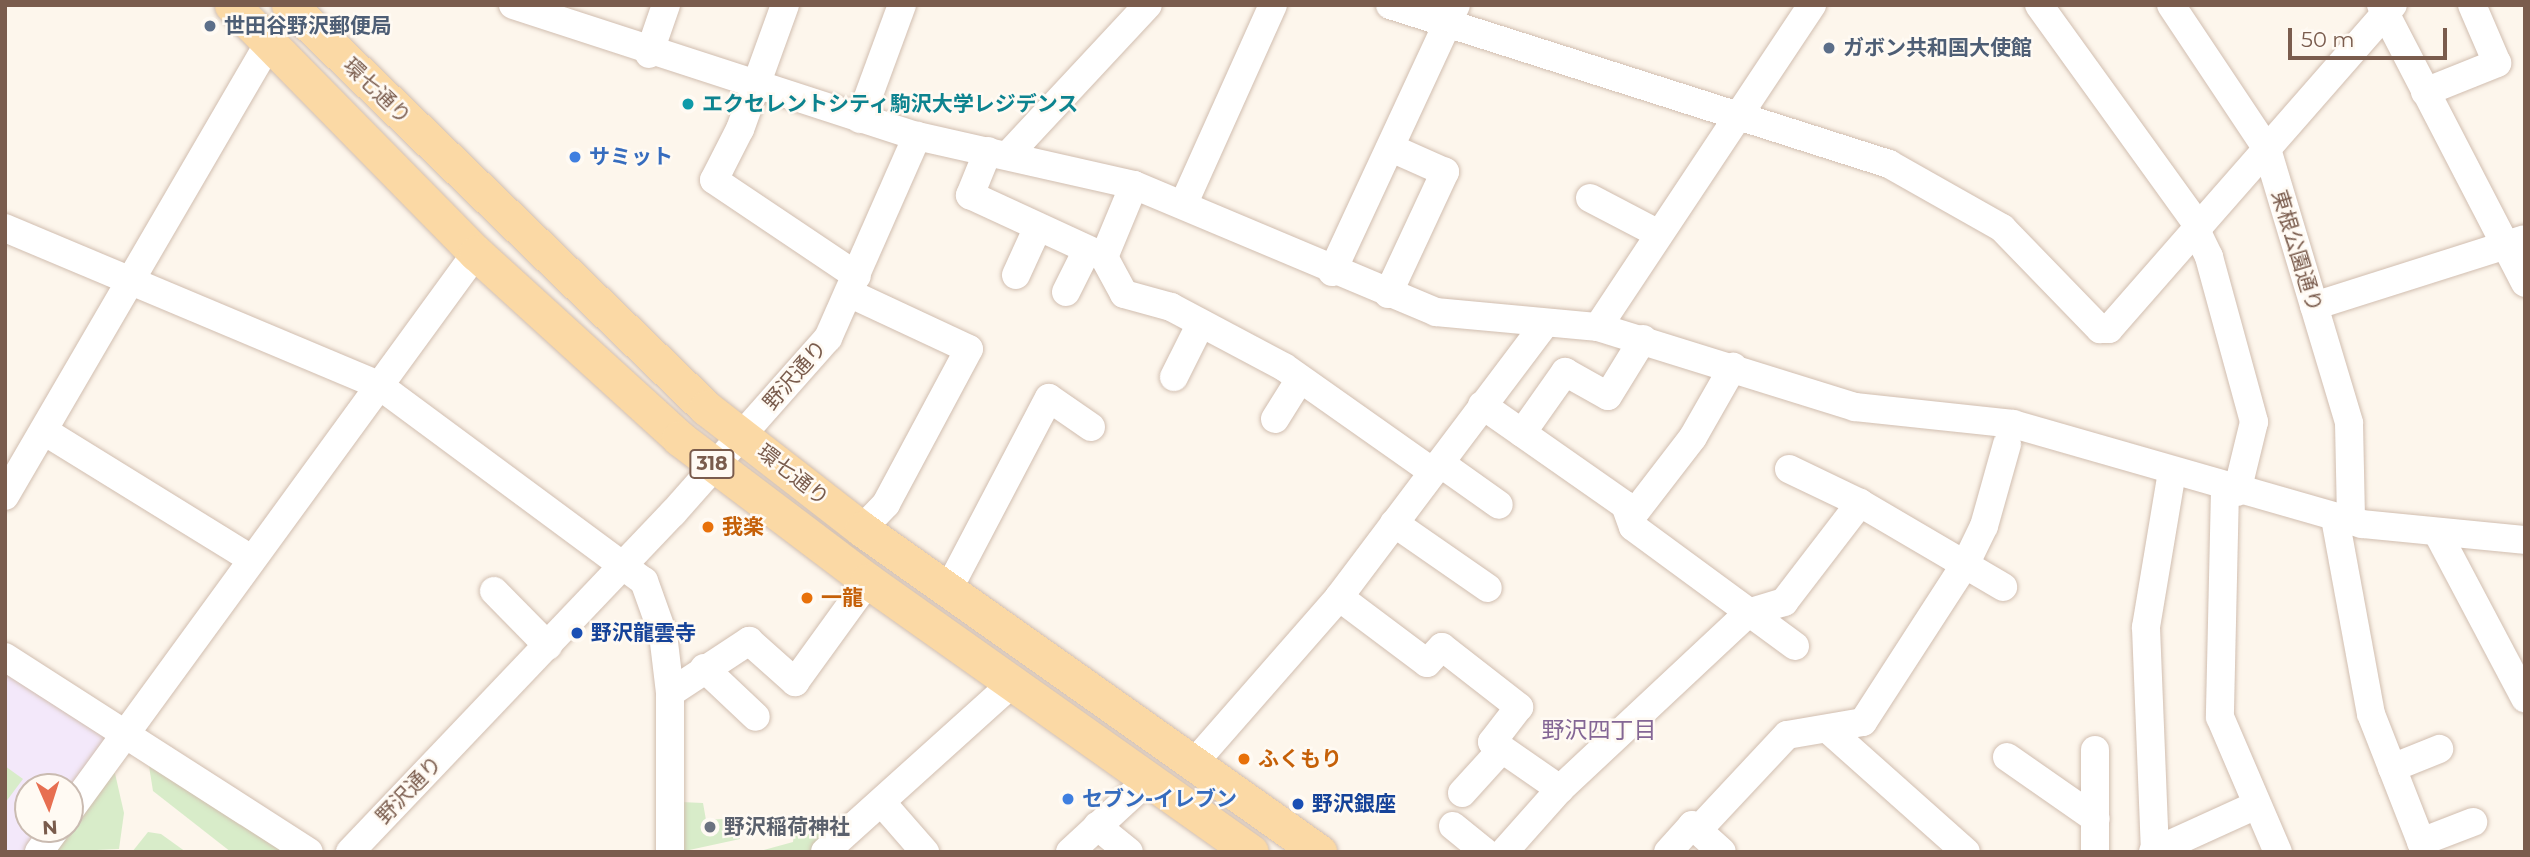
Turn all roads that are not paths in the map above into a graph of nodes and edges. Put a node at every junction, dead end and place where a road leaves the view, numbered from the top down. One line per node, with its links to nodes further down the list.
1 (232, 5): 18 (main road, 環七通り / 318)
2 (289, 5): 59 (main road, 環七通り / 318)
3 (513, 5): 17 (street)
4 (666, 5): 19 (street)
5 (785, 5): 20 (street)
6 (902, 5): 23 (street)
7 (1148, 5): 27 (street)
8 (1273, 5): 30 (street)
9 (1390, 5): 16 (street)
10 (1812, 5): 22 (street)
11 (2039, 5): 31 (street)
12 (2063, 5): 31 (street)
13 (2472, 5): 21 (street)
14 (2180, 8): 26 (street, 東根公園通り)
15 (2386, 8): 21 (street); 26 (street)
16 (1452, 14): 22 (street); 25 (street)
17 (571, 15): 19 (street)
18 (270, 41): 36 (main road, 環七通り / 318); 40 (street)
19 (649, 54): 20 (street)
20 (756, 86): 23 (street); 42 (street)
21 (2425, 92): 35 (street)
22 (1737, 118): 31 (street); 34 (street)
23 (860, 119): 24 (street)
24 (917, 136): 27 (street); 42 (street, 野沢通り)
25 (1391, 148): 38 (street); 44 (street)
26 (2267, 149): 31 (street); 45 (street, 東根公園通り)
27 (998, 153): 28 (street); 33 (street)
28 (1134, 185): 30 (street); 37 (street)
29 (1590, 198): 34 (street)
30 (1184, 203): 38 (street)
31 (2201, 224): 65 (street)
32 (5, 228): 40 (street)
33 (1038, 229): 37 (street); 39 (street)
34 (1659, 234): 48 (street)
35 (2515, 243): 41 (street); 45 (street)
36 (476, 253): 53 (street); 61 (main road, 環七通り / 318)
37 (1095, 255): 43 (street); 46 (street)
38 (1332, 272): 44 (street)
39 (1016, 275)
40 (132, 276): 53 (street); 57 (street)
41 (2525, 283)
42 (854, 285): 59 (street, 野沢通り); 72 (street)
43 (1066, 292)
44 (1388, 294): 47 (street)
45 (2314, 306): 70 (street, 東根公園通り)
46 (1200, 323): 51 (street); 52 (street)
47 (1545, 324): 48 (street); 54 (street)
48 (1598, 327): 49 (street)
49 (1643, 339): 50 (street); 58 (street)
50 (1733, 367): 64 (street); 69 (street)
51 (1174, 377)
52 (1300, 379): 55 (street); 62 (street)
53 (380, 386): 75 (street); 77 (street)
54 (1482, 405): 58 (street); 62 (street)
55 (1275, 419)
56 (1091, 427): 81 (street)
57 (44, 431): 66 (street); 75 (street)
58 (1522, 433): 69 (street)
59 (744, 437): 61 (street, 野沢通り); 72 (main road, 環七通り / 318)
60 (2007, 444): 76 (street)
61 (716, 467): 77 (street, 野沢通り); 78 (main road, 環七通り / 318)
62 (1437, 467): 68 (street); 71 (street)
63 (1789, 469): 67 (street)
64 (2172, 472): 65 (street); 113 (street)
65 (2231, 491): 70 (street); 106 (street)
66 (5, 496)
67 (1860, 503): 76 (street); 84 (street)
68 (1499, 505)
69 (1633, 516): 84 (street)
70 (2343, 519): 73 (street); 100 (street, 東根公園通り)
71 (1394, 523): 80 (street); 83 (street)
72 (862, 529): 81 (main road, 環七通り / 318)
73 (2438, 534): 74 (street); 91 (street)
74 (2525, 540)
75 (251, 559): 94 (street)
76 (1966, 563): 79 (street); 93 (street)
77 (624, 564): 85 (street, 野沢通り); 90 (street)
78 (868, 581): 88 (street); 89 (main road, 環七通り / 318)
79 (2003, 587)
80 (1488, 588)
81 (948, 590): 99 (main road, 環七通り / 318)
82 (494, 592): 85 (street)
83 (1339, 597): 96 (street); 99 (street)
84 (1748, 613): 86 (street); 102 (street)
85 (548, 646): 115 (street, 野沢通り)
86 (1795, 646)
87 (5, 657): 94 (street)
88 (704, 668): 90 (street); 92 (street)
89 (1013, 683): 101 (main road, 環七通り / 318); 105 (street)
90 (670, 693): 116 (street)
91 (2525, 698)
92 (756, 717)
93 (1830, 731): 111 (street); 127 (street)
94 (125, 734): 103 (street); 114 (street)
95 (2439, 749): 100 (street)
96 (1501, 750): 102 (street); 104 (street)
97 (2095, 750): 107 (street)
98 (2007, 757): 107 (street)
99 (1193, 764): 122 (main road, 環七通り / 318)
100 (2392, 768): 112 (street, 東根公園通り)
101 (1148, 779): 109 (street); 121 (main road, 環七通り / 318)
102 (1560, 789): 124 (street)
103 (84, 791)
104 (1462, 793)
105 (883, 804): 117 (street); 118 (street)
106 (2256, 805): 113 (street); 129 (street)
107 (2096, 819): 128 (street)
108 (2473, 822): 112 (street)
109 (1097, 826): 119 (street); 120 (street)
110 (1453, 826): 123 (street)
111 (1698, 830): 125 (street); 126 (street)
112 (2423, 847)
113 (2154, 851)
114 (309, 852)
115 (349, 852)
116 (670, 852)
117 (825, 852)
118 (925, 852)
119 (1070, 852)
120 (1129, 852)
121 (1251, 852)
122 (1319, 852)
123 (1485, 852)
124 (1504, 852)
125 (1668, 852)
126 (1722, 852)
127 (1966, 852)
128 (2095, 852)
129 (2278, 852)

